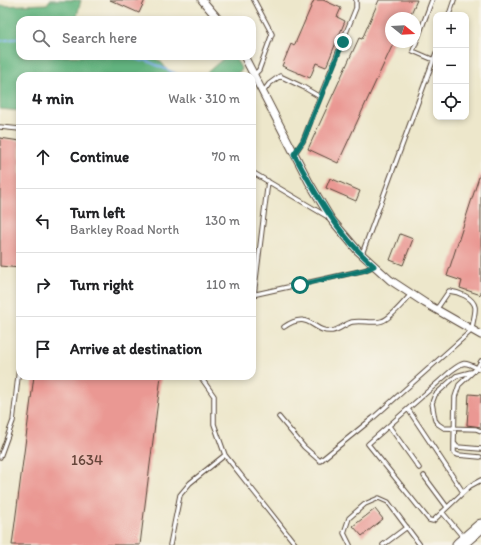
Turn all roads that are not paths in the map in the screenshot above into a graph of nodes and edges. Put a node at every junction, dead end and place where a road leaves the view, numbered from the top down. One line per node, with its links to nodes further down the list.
1 (202, 0): 7 (street)
2 (254, 0): 12 (lane)
3 (356, 0): 15 (lane)
4 (432, 0): 9 (lane)
5 (454, 0): 6 (lane)
6 (450, 12)
7 (216, 16)
8 (246, 60): 11 (street)
9 (433, 60)
10 (433, 63): 22 (lane)
11 (252, 72)
12 (256, 73)
13 (256, 79): 14 (street)
14 (263, 92): 15 (lane); 18 (street)
15 (320, 97): 18 (lane)
16 (0, 127): 17 (lane)
17 (16, 129)
18 (294, 154): 21 (street)
19 (256, 174): 20 (lane)
20 (268, 181): 21 (lane); 24 (lane)
21 (331, 219): 22 (street)
22 (361, 255): 23 (street)
23 (374, 266): 25 (lane); 26 (street)
24 (256, 272)
25 (256, 294)
26 (411, 294): 27 (street); 28 (lane)
27 (436, 310): 29 (street); 29 (lane)
28 (284, 327)
29 (472, 330): 30 (street); 37 (lane)
30 (481, 335)
31 (481, 361): 32 (lane)
32 (479, 369): 33 (lane); 36 (lane)
33 (472, 372): 39 (lane); 39 (lane)
34 (17, 380): 44 (lane)
35 (203, 380): 43 (lane)
36 (408, 409): 38 (lane); 49 (lane)
37 (278, 417)
38 (389, 426): 46 (lane); 51 (lane)
39 (454, 428): 40 (lane); 41 (lane)
40 (481, 431)
41 (454, 443): 42 (lane); 45 (lane)
42 (481, 449)
43 (225, 455): 55 (lane); 56 (lane)
44 (0, 457)
45 (480, 457)
46 (419, 468)
47 (424, 476): 50 (lane)
48 (481, 480): 49 (lane)
49 (464, 492): 50 (lane)
50 (447, 507): 51 (lane)
51 (442, 512): 54 (lane)
52 (407, 526): 57 (lane); 58 (lane); 59 (lane)
53 (481, 526): 54 (highway)
54 (462, 542)
55 (170, 545)
56 (296, 545)
57 (350, 545)
58 (383, 545)
59 (420, 545)

